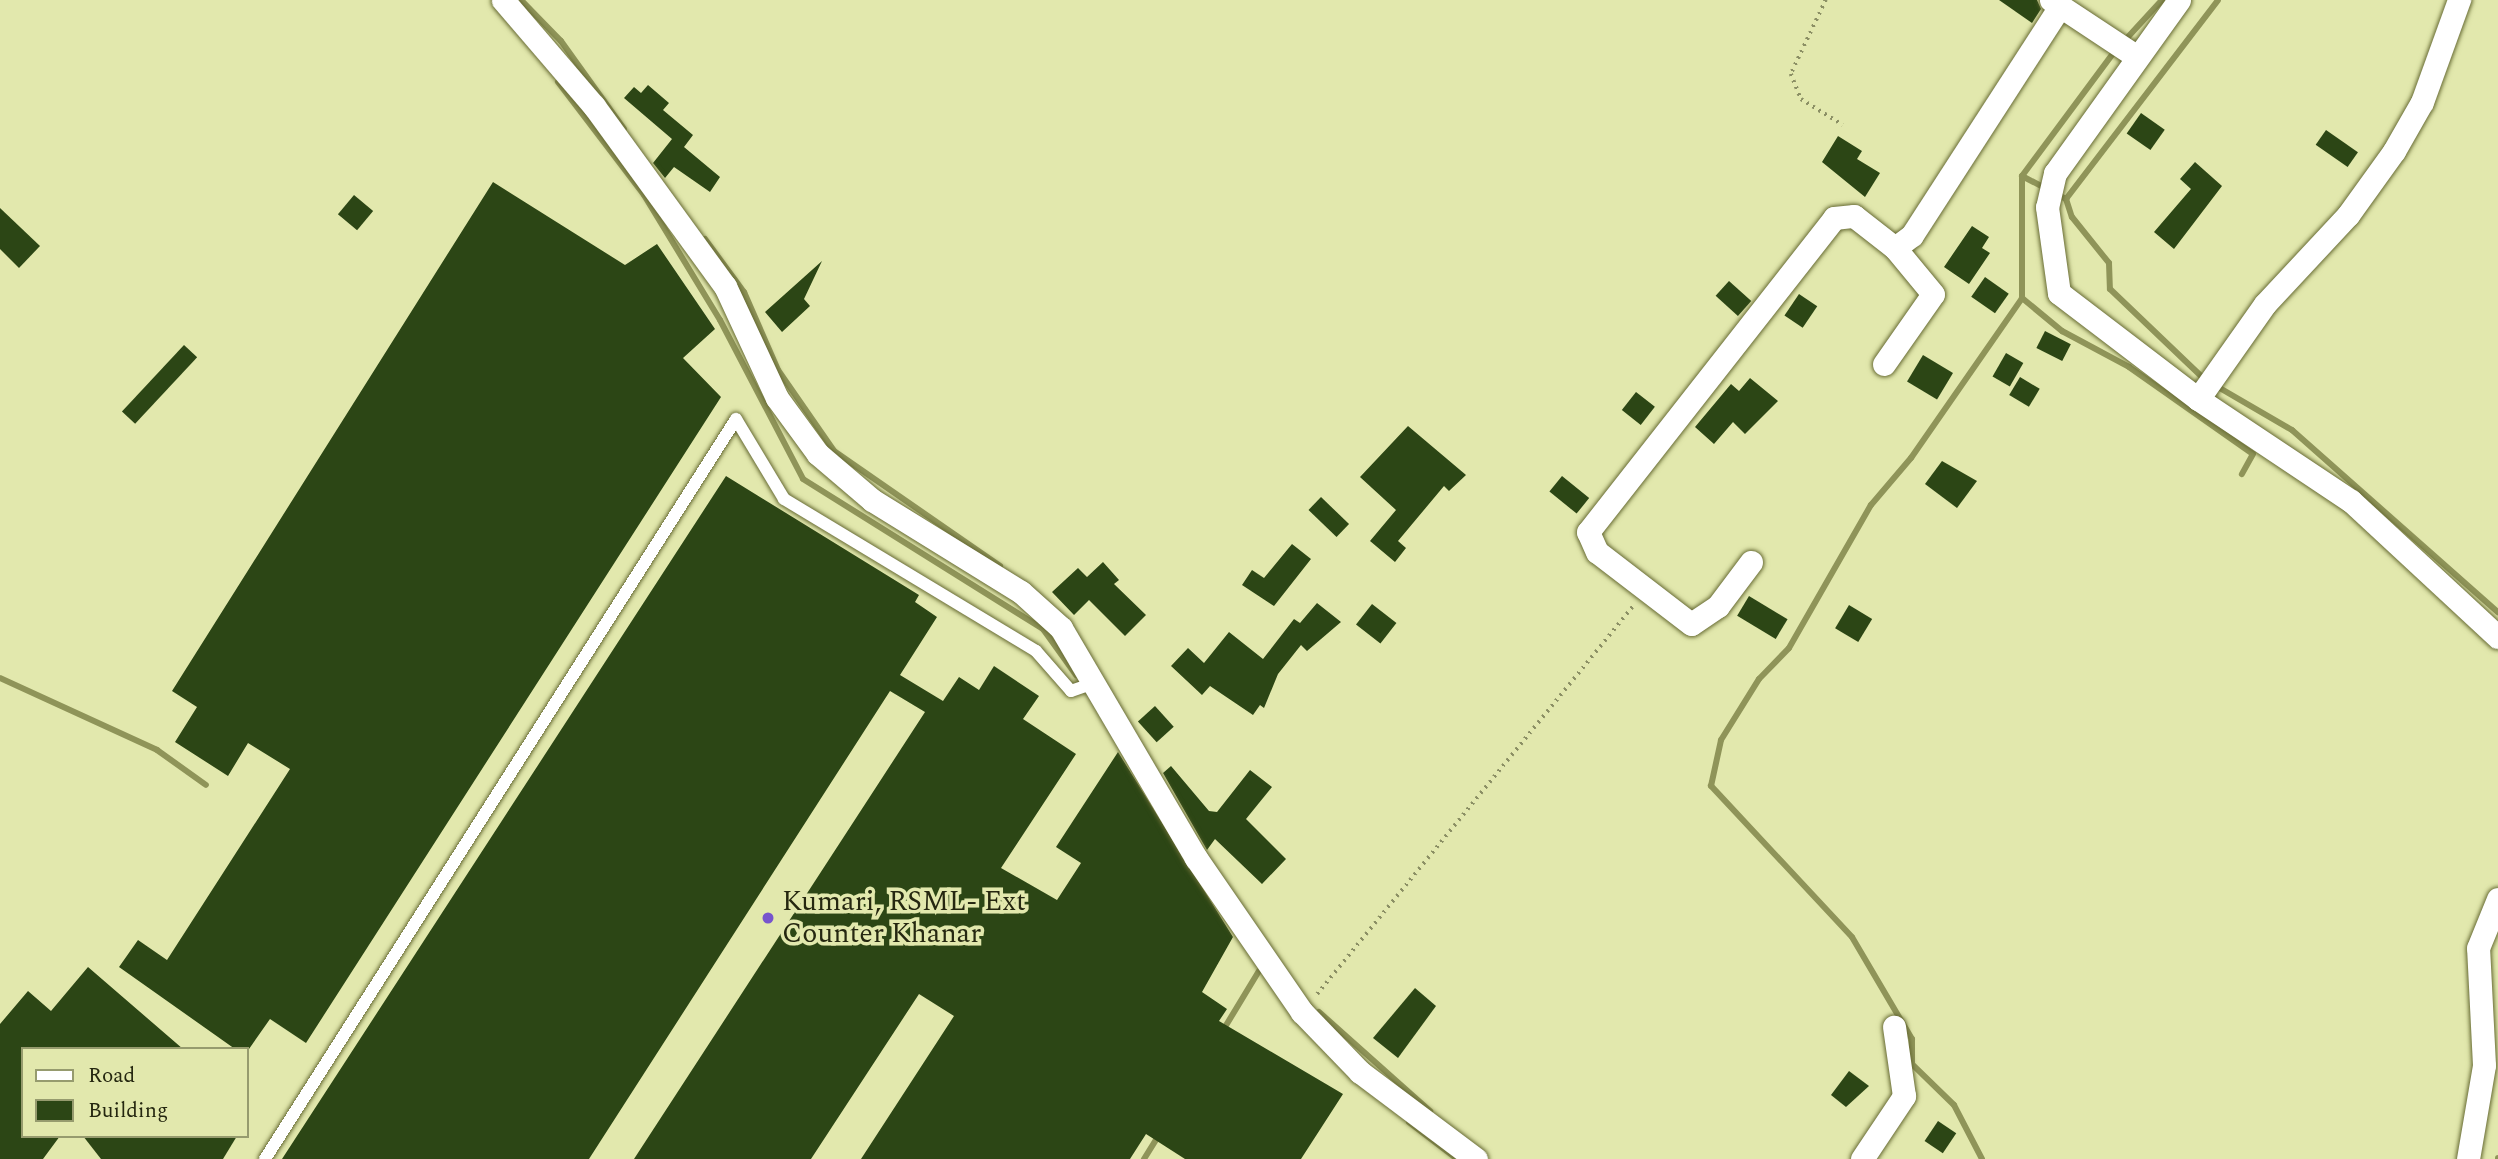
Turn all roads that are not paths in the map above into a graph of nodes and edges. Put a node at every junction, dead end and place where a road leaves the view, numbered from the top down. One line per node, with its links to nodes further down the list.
1 (503, 0): 11 (street)
2 (2179, 0): 5 (street)
3 (2459, 0): 8 (street)
4 (2056, 3): 5 (street); 6 (street)
5 (2134, 55): 8 (street)
6 (1895, 248): 7 (street); 9 (street)
7 (1884, 364)
8 (2199, 399): 10 (street)
9 (1751, 562)
10 (2498, 637)
11 (1081, 687): 14 (lane); 15 (street)
12 (2498, 899): 17 (street)
13 (1894, 1027): 16 (street)
14 (265, 1159)
15 (1476, 1159)
16 (1862, 1159)
17 (2468, 1159)

